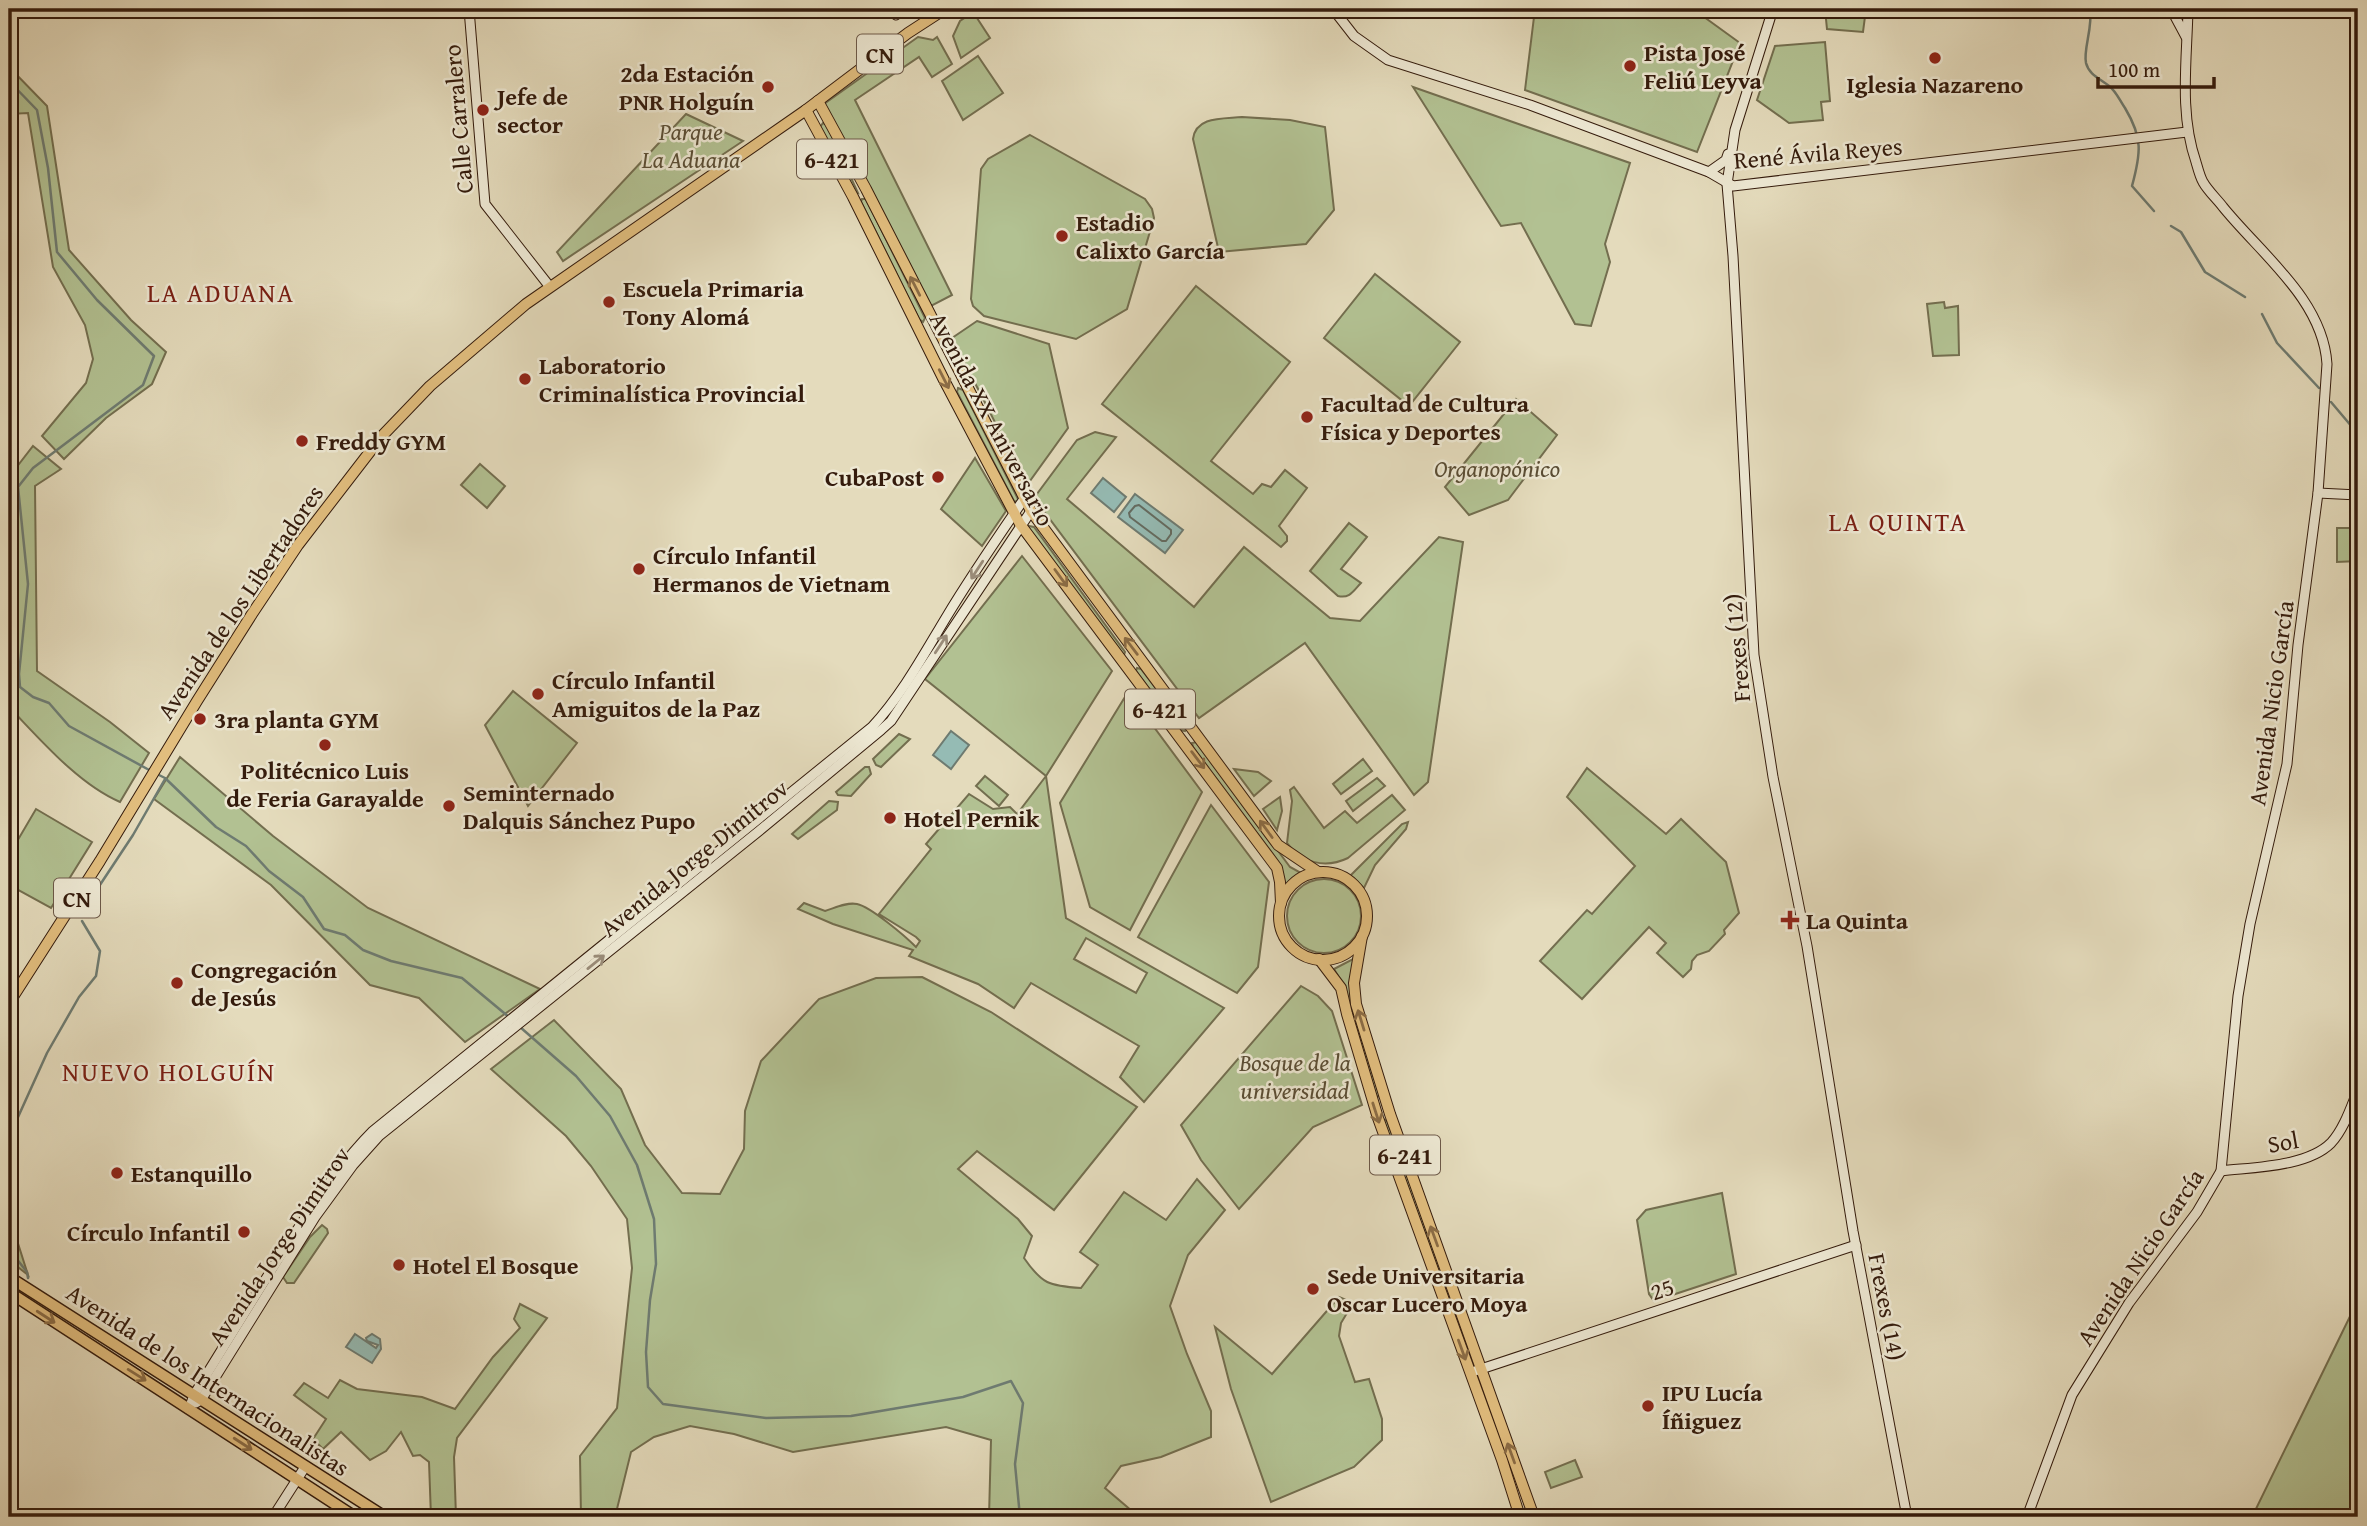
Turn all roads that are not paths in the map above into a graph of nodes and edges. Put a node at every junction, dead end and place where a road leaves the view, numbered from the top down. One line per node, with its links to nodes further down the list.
1 (469, 9): 14 (street, Calle Carralero)
2 (945, 9): 8 (main road, Avenida de los Libertadores / CN)
3 (1333, 9): 12 (street, René Ávila Reyes)
4 (1773, 9): 11 (street)
5 (2171, 9): 7 (street)
6 (2188, 9): 7 (street, Avenida Nicio García)
7 (2187, 38): 10 (street, Avenida Nicio García)
8 (818, 101): 9 (main road, Avenida de los Libertadores / CN); 17 (main road, Avenida XX Aniversario / 6-421, one-way to 8)
9 (806, 110): 14 (main road, Avenida de los Libertadores / CN); 19 (main road, Avenida XX Aniversario / 6-421, one-way to 19)
10 (2188, 132): 13 (street, René Ávila Reyes); 15 (street, Avenida Nicio García)
11 (1732, 142): 12 (street); 13 (street, Frexes (12))
12 (1709, 172): 13 (street, René Ávila Reyes)
13 (1727, 184): 28 (street, Frexes (12))
14 (550, 287): 25 (main road, Avenida de los Libertadores / CN)
15 (2318, 492): 16 (street); 29 (street, Avenida Nicio García)
16 (2358, 495)
17 (1024, 499): 18 (main road, Avenida XX Aniversario / 6-421); 19 (street, Avenida Jorge Dimitrov)
18 (1031, 510): 20 (street, Avenida Jorge Dimitrov); 21 (main road, Avenida XX Aniversario / 6-421, one-way to 18)
19 (1015, 513): 20 (main road, Avenida XX Aniversario / 6-421); 26 (street, Avenida Jorge Dimitrov, one-way to 26)
20 (1020, 524): 22 (main road, Avenida XX Aniversario / 6-421, one-way to 22); 26 (street, Avenida Jorge Dimitrov, one-way to 20)
21 (1318, 872): 22 (main road); 23 (main road, Avenida XX Aniversario / 6-421)
22 (1280, 903): 24 (main road, Avenida XX Aniversario / 6-421)
23 (1362, 936): 24 (main road); 33 (main road, Avenida XX Aniversario / 6-241, one-way to 23)
24 (1320, 959): 34 (main road, Avenida XX Aniversario / 6-241, one-way to 34)
25 (9, 1003)
26 (522, 1016): 35 (street, Avenida Jorge Dimitrov)
27 (2358, 1090): 29 (street, Sol)
28 (1832, 1102): 30 (street, Frexes (14))
29 (2221, 1171): 45 (street, Avenida Nicio García)
30 (1856, 1245): 33 (street, 25); 44 (street, Frexes (14))
31 (9, 1276): 35 (highway, Avenida de los Internacionalistas)
32 (9, 1292): 36 (highway, Avenida de los Internacionalistas, one-way to 36)
33 (1481, 1369): 34 (street, 25); 43 (main road, Avenida XX Aniversario / 6-241, one-way to 33)
34 (1470, 1373): 42 (main road, Avenida XX Aniversario / 6-241)
35 (197, 1397): 36 (street, Avenida Jorge Dimitrov); 37 (highway, Avenida de los Internacionalistas)
36 (189, 1409): 38 (highway, Avenida de los Internacionalistas, one-way to 38)
37 (305, 1467): 38 (street); 41 (highway, Avenida de los Internacionalistas)
38 (297, 1480): 39 (street); 40 (highway, Avenida de los Internacionalistas)
39 (273, 1517)
40 (355, 1517)
41 (385, 1517)
42 (1520, 1517)
43 (1534, 1517)
44 (1907, 1517)
45 (2027, 1517)

